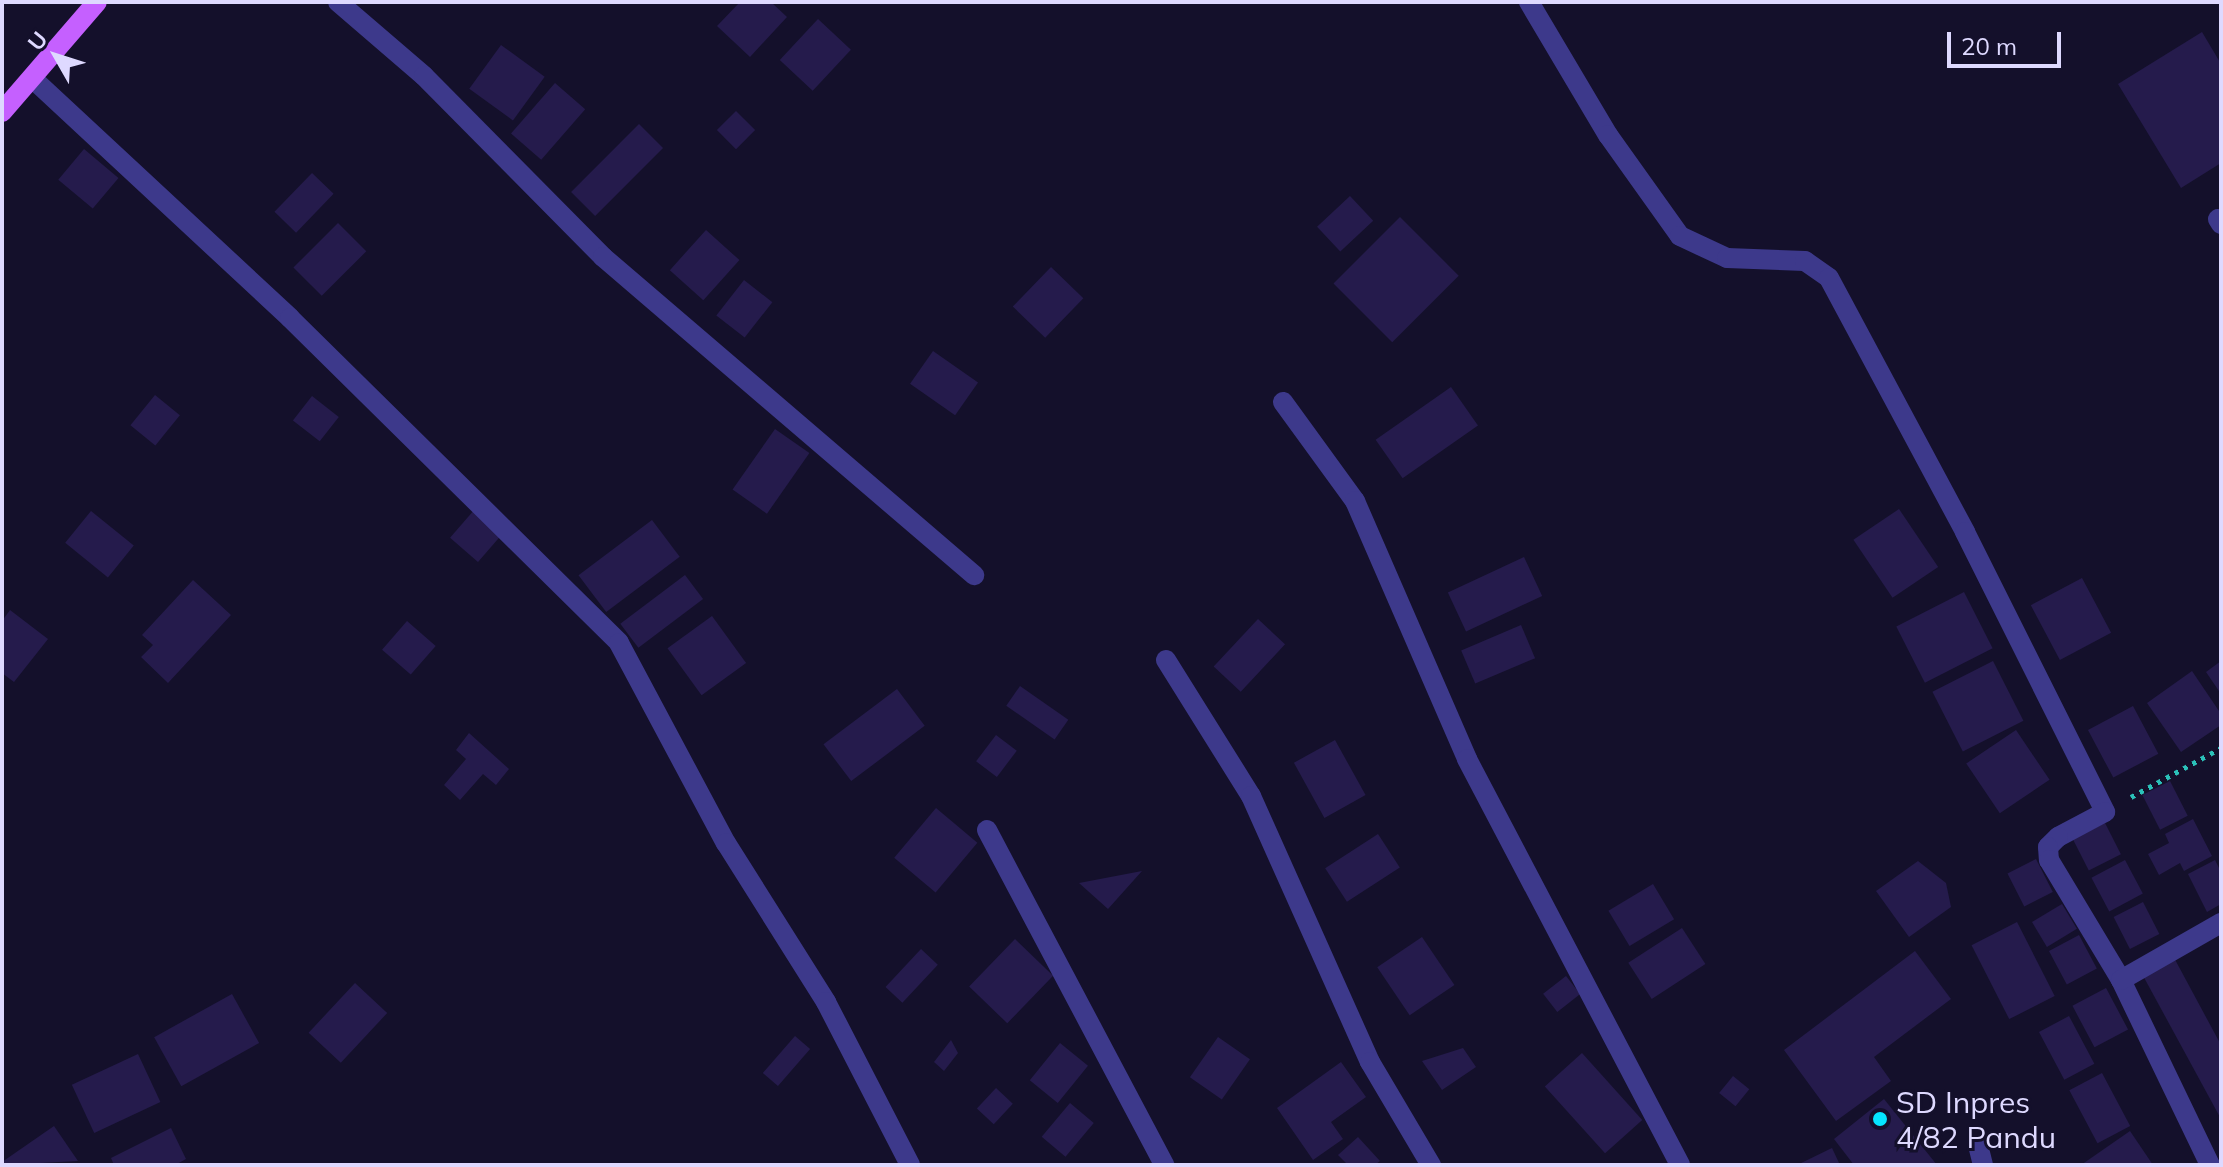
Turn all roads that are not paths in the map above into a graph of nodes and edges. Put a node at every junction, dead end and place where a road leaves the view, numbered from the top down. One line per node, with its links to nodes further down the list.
1 (338, 2): 7 (street)
2 (1529, 2): 11 (street)
3 (92, 4): 4 (main road)
4 (32, 78): 5 (main road); 12 (street)
5 (2, 112)
6 (1283, 402): 15 (street)
7 (974, 575)
8 (1166, 660): 14 (street)
9 (987, 830): 13 (street)
10 (2221, 923): 11 (street)
11 (2121, 980): 16 (street)
12 (910, 1165)
13 (1164, 1165)
14 (1431, 1165)
15 (1680, 1165)
16 (2210, 1165)

